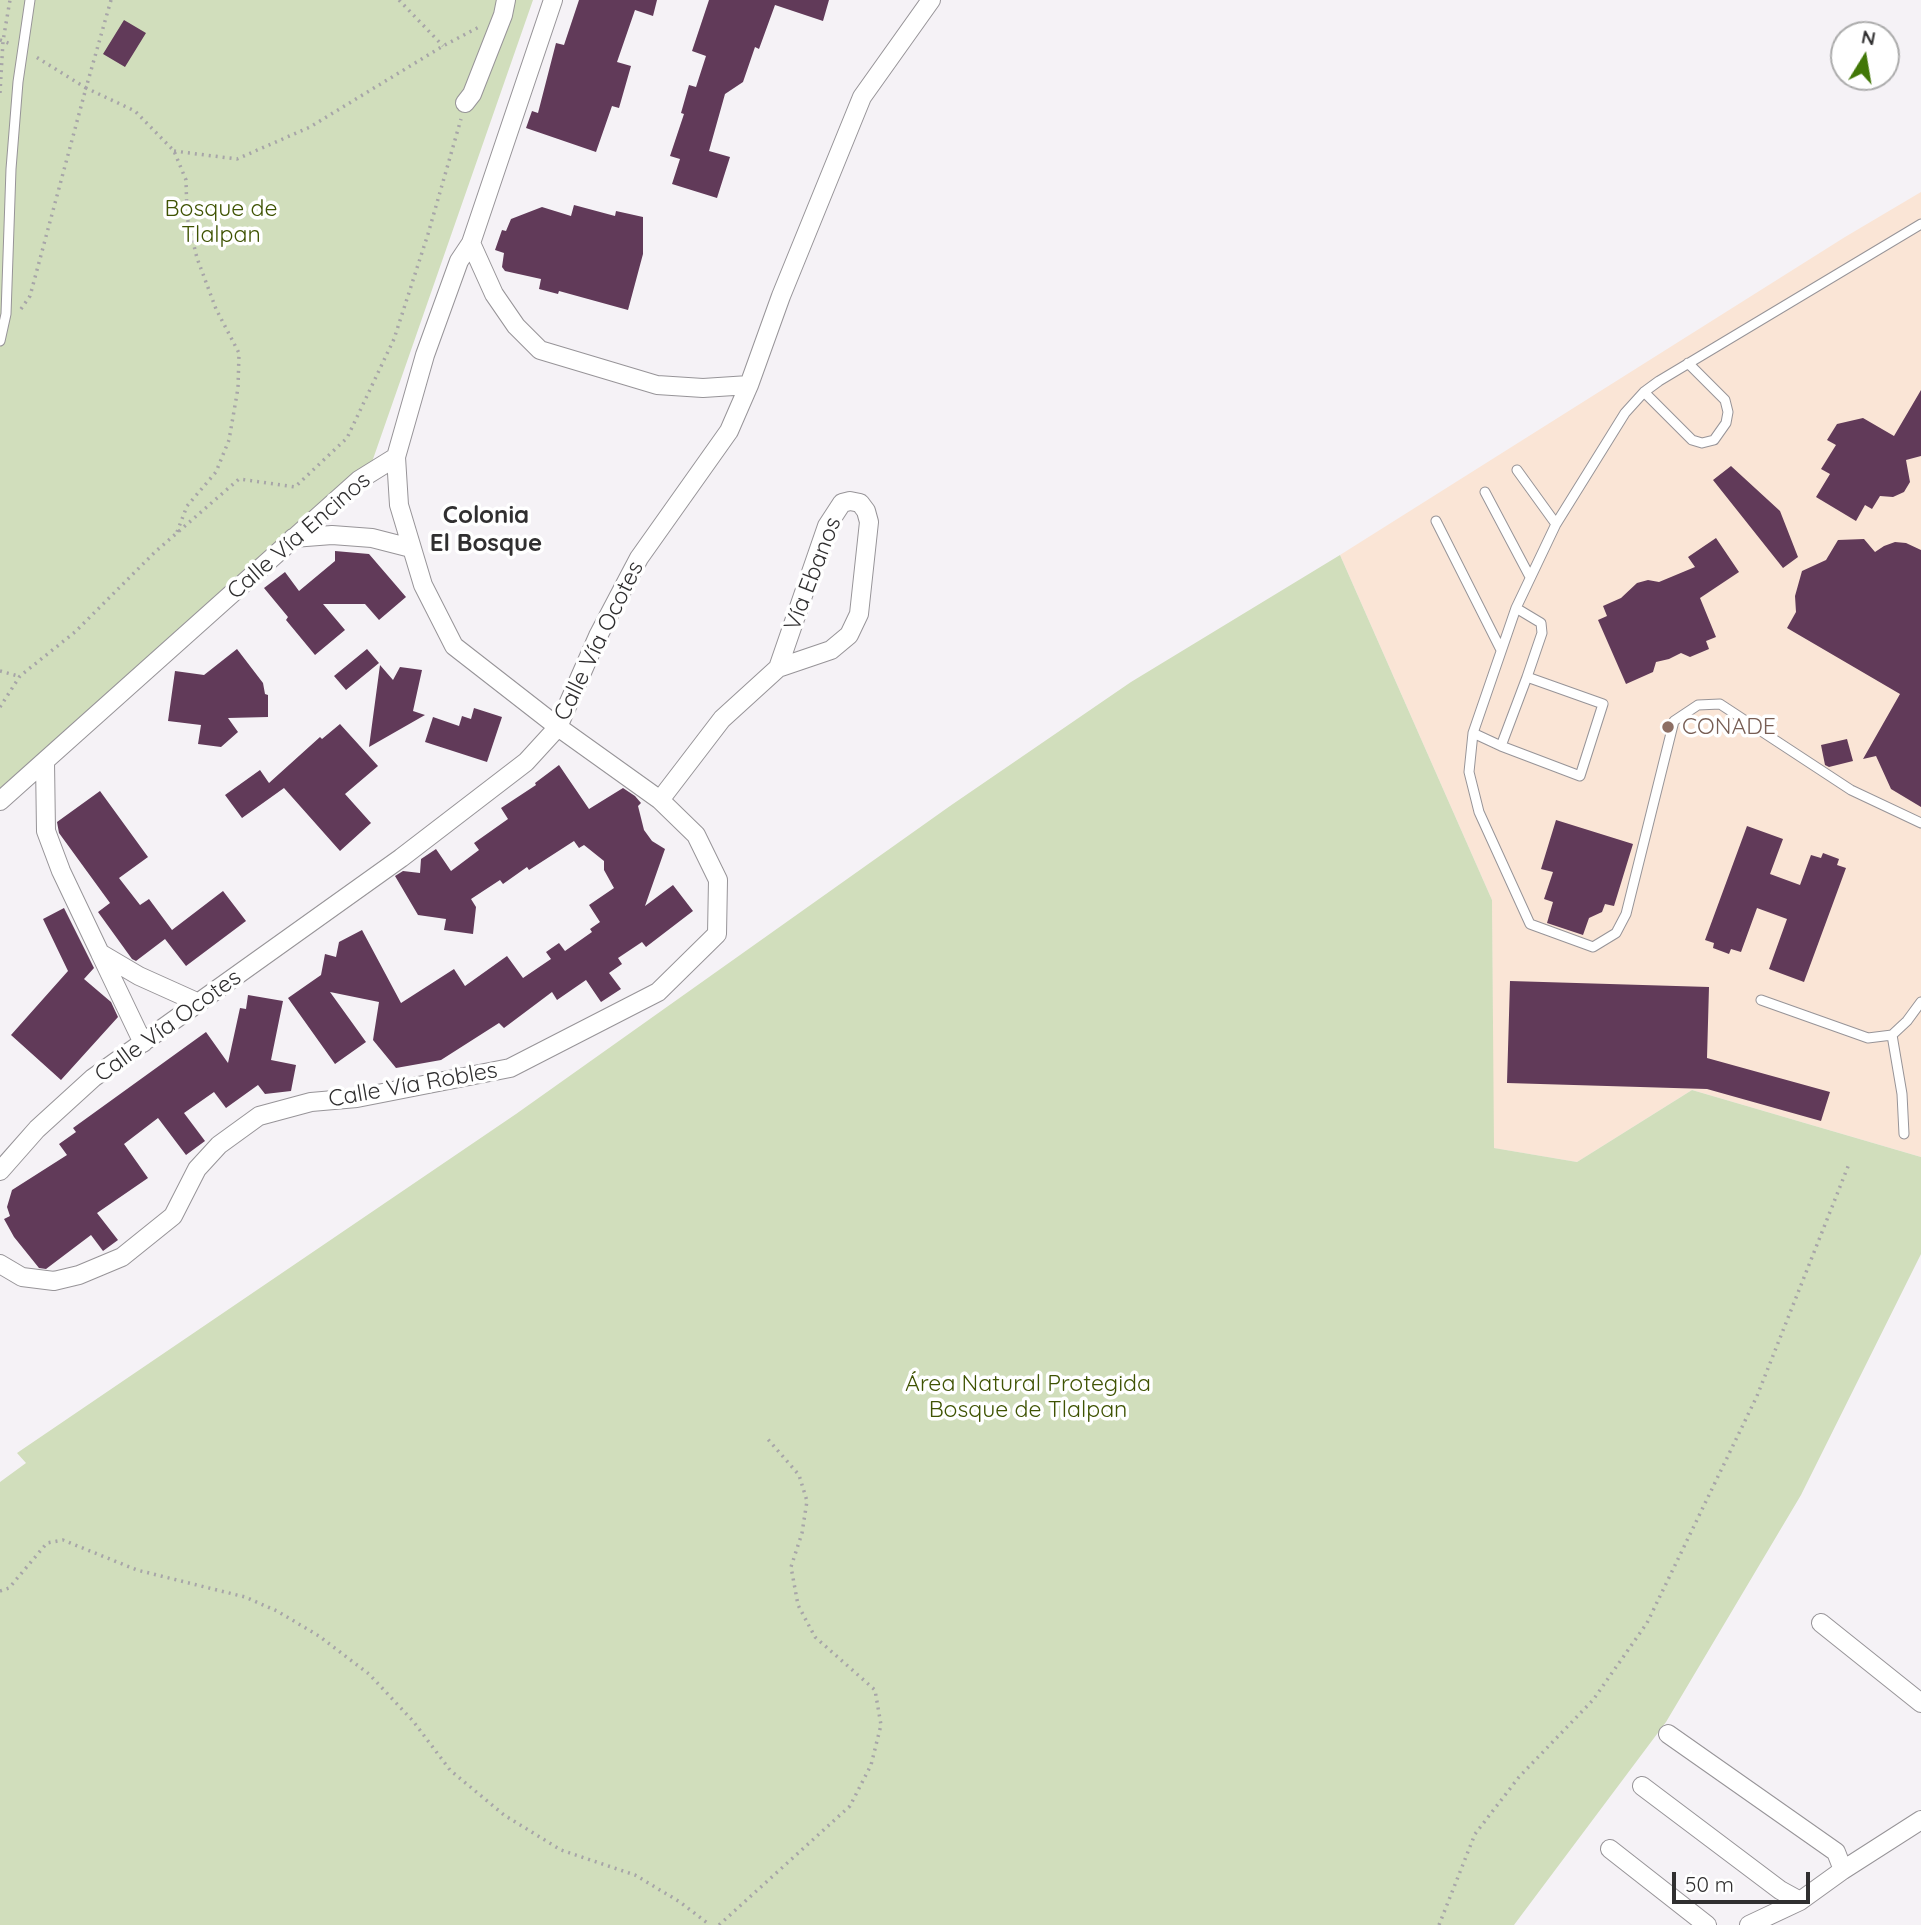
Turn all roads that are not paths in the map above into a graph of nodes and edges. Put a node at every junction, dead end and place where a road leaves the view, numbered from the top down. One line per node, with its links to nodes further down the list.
1 (30, 0): 8 (lane)
2 (553, 0): 7 (street)
3 (932, 0): 10 (street, Calle Vía Ocotes)
4 (504, 7): 5 (street)
5 (466, 103)
6 (1921, 224): 9 (lane)
7 (471, 243): 10 (street); 12 (street)
8 (0, 340)
9 (1688, 363): 11 (lane); 11 (lane)
10 (749, 385): 24 (street, Calle Vía Ocotes)
11 (1644, 392): 16 (lane)
12 (396, 457): 17 (street, Calle Vía Encinos); 18 (street, Calle Vía Robles)
13 (1517, 470): 16 (lane)
14 (1485, 492): 19 (lane)
15 (1436, 522): 21 (lane)
16 (1556, 524): 19 (lane)
17 (293, 538): 18 (street); 27 (street, Calle Vía Encinos)
18 (411, 548): 24 (street, Calle Vía Robles)
19 (1530, 577): 20 (lane)
20 (1516, 608): 21 (lane); 23 (lane)
21 (1501, 650): 25 (lane)
22 (778, 668): 22 (street, Vía Ebanos); 28 (street, Vía Ebanos)
23 (1527, 677): 26 (lane); 26 (lane)
24 (558, 727): 28 (street, Calle Vía Robles); 34 (street, Calle Vía Ocotes)
25 (1473, 733): 26 (lane); 30 (lane)
26 (1501, 746)
27 (45, 762): 29 (street, Calle Vía Encinos); 31 (street)
28 (660, 800): 39 (street, Calle Vía Robles)
29 (0, 801)
30 (1921, 823)
31 (100, 953): 34 (street); 36 (street)
32 (1761, 1000): 35 (lane)
33 (1921, 1002): 35 (lane)
34 (199, 1003): 36 (street, Calle Vía Ocotes)
35 (1892, 1035): 37 (lane)
36 (143, 1043): 38 (street, Calle Vía Ocotes)
37 (1904, 1134)
38 (0, 1171)
39 (0, 1264)
40 (1821, 1623): 41 (street)
41 (1921, 1703)
42 (1668, 1734): 46 (street)
43 (1642, 1786): 47 (street)
44 (1921, 1820): 46 (street)
45 (1610, 1849): 48 (street)
46 (1843, 1870): 47 (street)
47 (1800, 1901): 49 (street)
48 (1707, 1925)
49 (1749, 1925)

